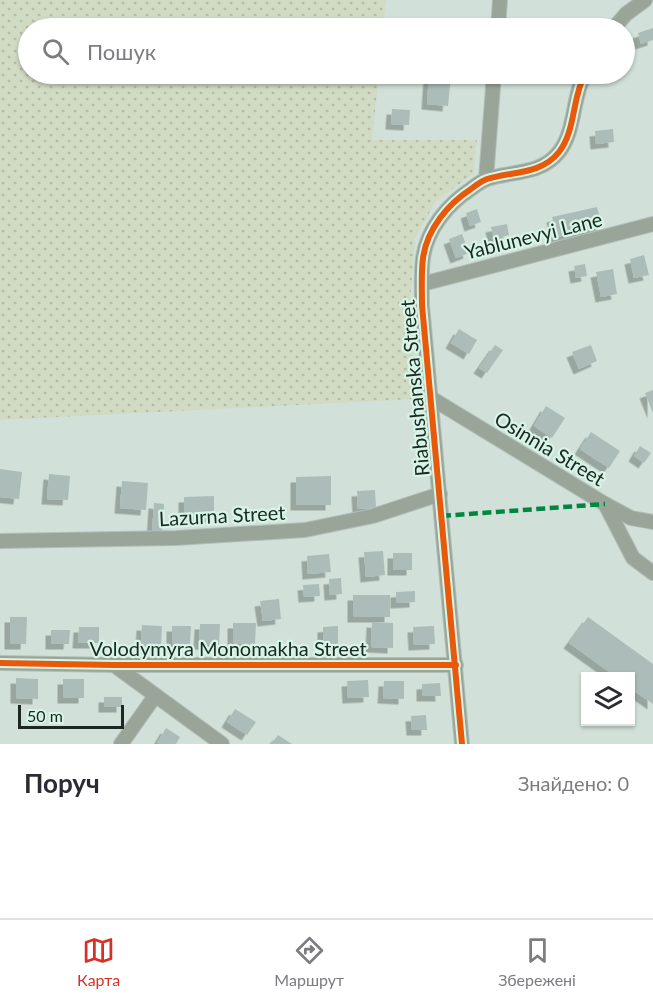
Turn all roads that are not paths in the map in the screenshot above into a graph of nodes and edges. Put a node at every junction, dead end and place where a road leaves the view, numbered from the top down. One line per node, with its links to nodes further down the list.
1 (501, 0): 3 (street)
2 (645, 0): 4 (street)
3 (499, 18)
4 (623, 18)
5 (493, 84): 7 (street)
6 (579, 84): 7 (street, Riabushanska Street)
7 (486, 179): 9 (street, Riabushanska Street)
8 (653, 224): 9 (street, Yablunevyi Lane)
9 (422, 284): 10 (street, Riabushanska Street)
10 (431, 398): 11 (street, Riabushanska Street); 12 (street, Osinnia Street)
11 (440, 495): 14 (street, Lazurna Street); 18 (street, Riabushanska Street)
12 (605, 504): 13 (street, Osinnia Street); 15 (street)
13 (653, 522)
14 (0, 541)
15 (653, 573)
16 (0, 663): 17 (street, Volodymyra Monomakha Street)
17 (114, 665): 18 (street, Volodymyra Monomakha Street); 19 (street)
18 (456, 665): 22 (street, Riabushanska Street)
19 (155, 696): 20 (street); 21 (street)
20 (121, 744)
21 (222, 744)
22 (462, 744)

